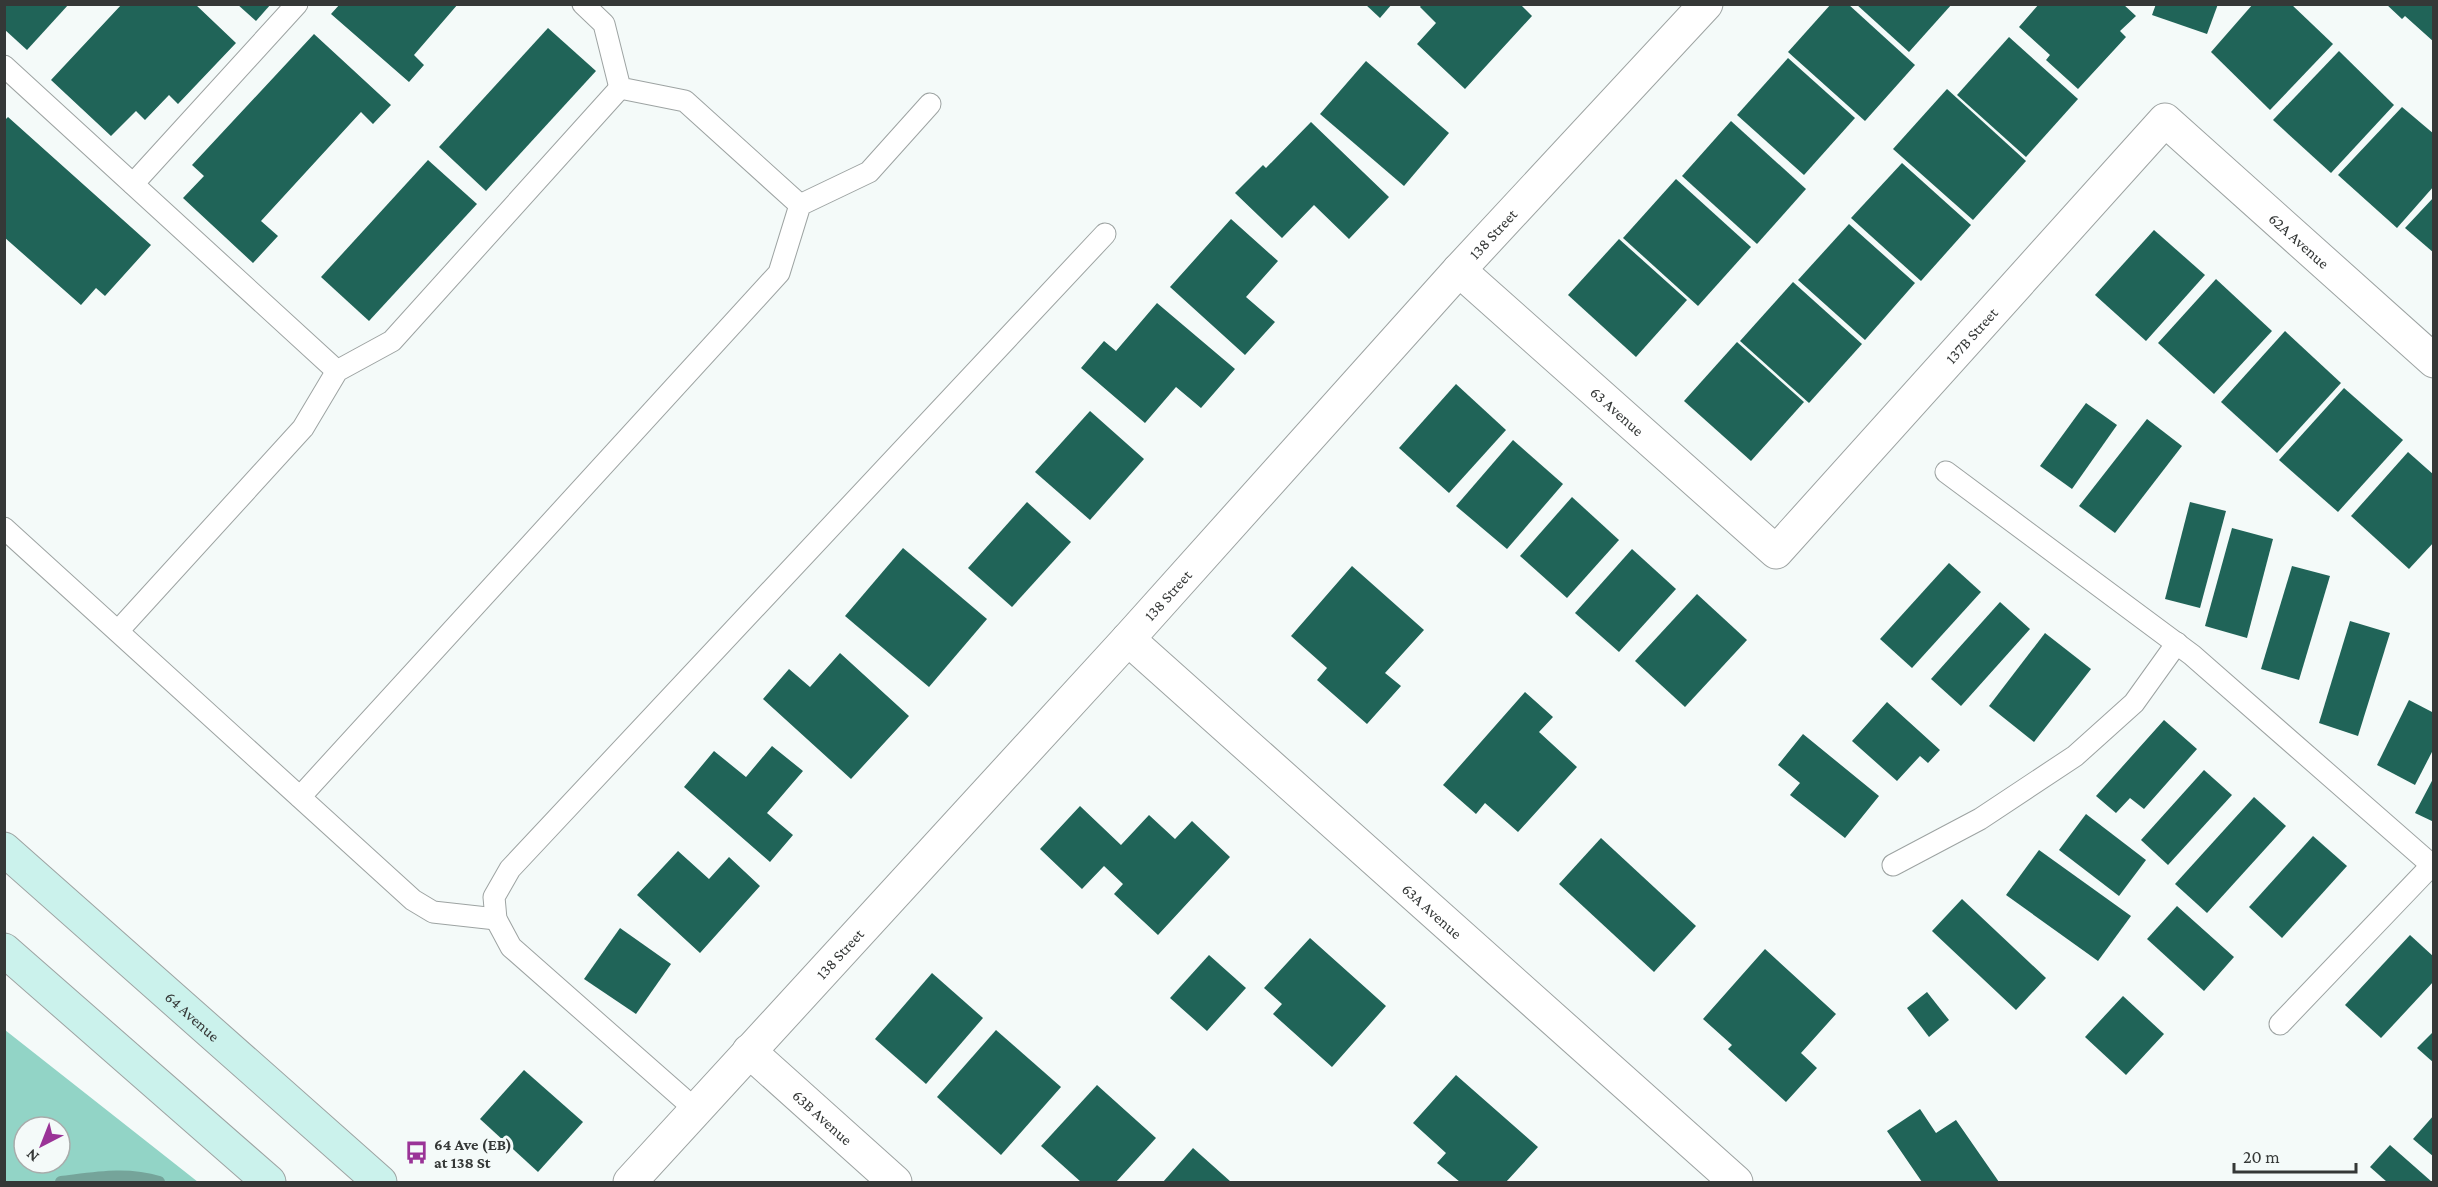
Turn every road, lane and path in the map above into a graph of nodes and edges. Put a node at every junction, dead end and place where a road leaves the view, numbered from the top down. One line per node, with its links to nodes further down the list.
1 (297, 4): 8 (lane)
2 (583, 4): 5 (lane)
3 (1706, 4): 11 (street, 138 Street)
4 (4, 66): 8 (lane)
5 (620, 88): 9 (lane); 13 (lane)
6 (930, 104): 9 (lane)
7 (2165, 120): 12 (street, 62A Avenue); 16 (street, 137B Street)
8 (133, 184): 13 (lane)
9 (800, 205): 20 (lane)
10 (1105, 234): 24 (lane)
11 (1459, 270): 16 (street, 63 Avenue); 18 (street, 138 Street)
12 (2433, 361)
13 (337, 371): 17 (lane)
14 (1946, 472): 19 (lane)
15 (4, 528): 17 (lane)
16 (1776, 552)
17 (118, 631): 20 (lane)
18 (1128, 639): 27 (street, 138 Street); 33 (street, 63A Avenue)
19 (2177, 644): 22 (lane); 23 (lane)
20 (300, 797): 24 (lane)
21 (4, 849): 30 (main road, 64 Avenue)
22 (1893, 865)
23 (2433, 866): 26 (lane)
24 (496, 919): 28 (lane)
25 (4, 950): 29 (main road)
26 (2280, 1024)
27 (749, 1050): 28 (street, 138 Street); 32 (street, 63B Avenue)
28 (696, 1110): 31 (street, 138 Street)
29 (269, 1182)
30 (380, 1182)
31 (630, 1182)
32 (895, 1182)
33 (1736, 1182)

